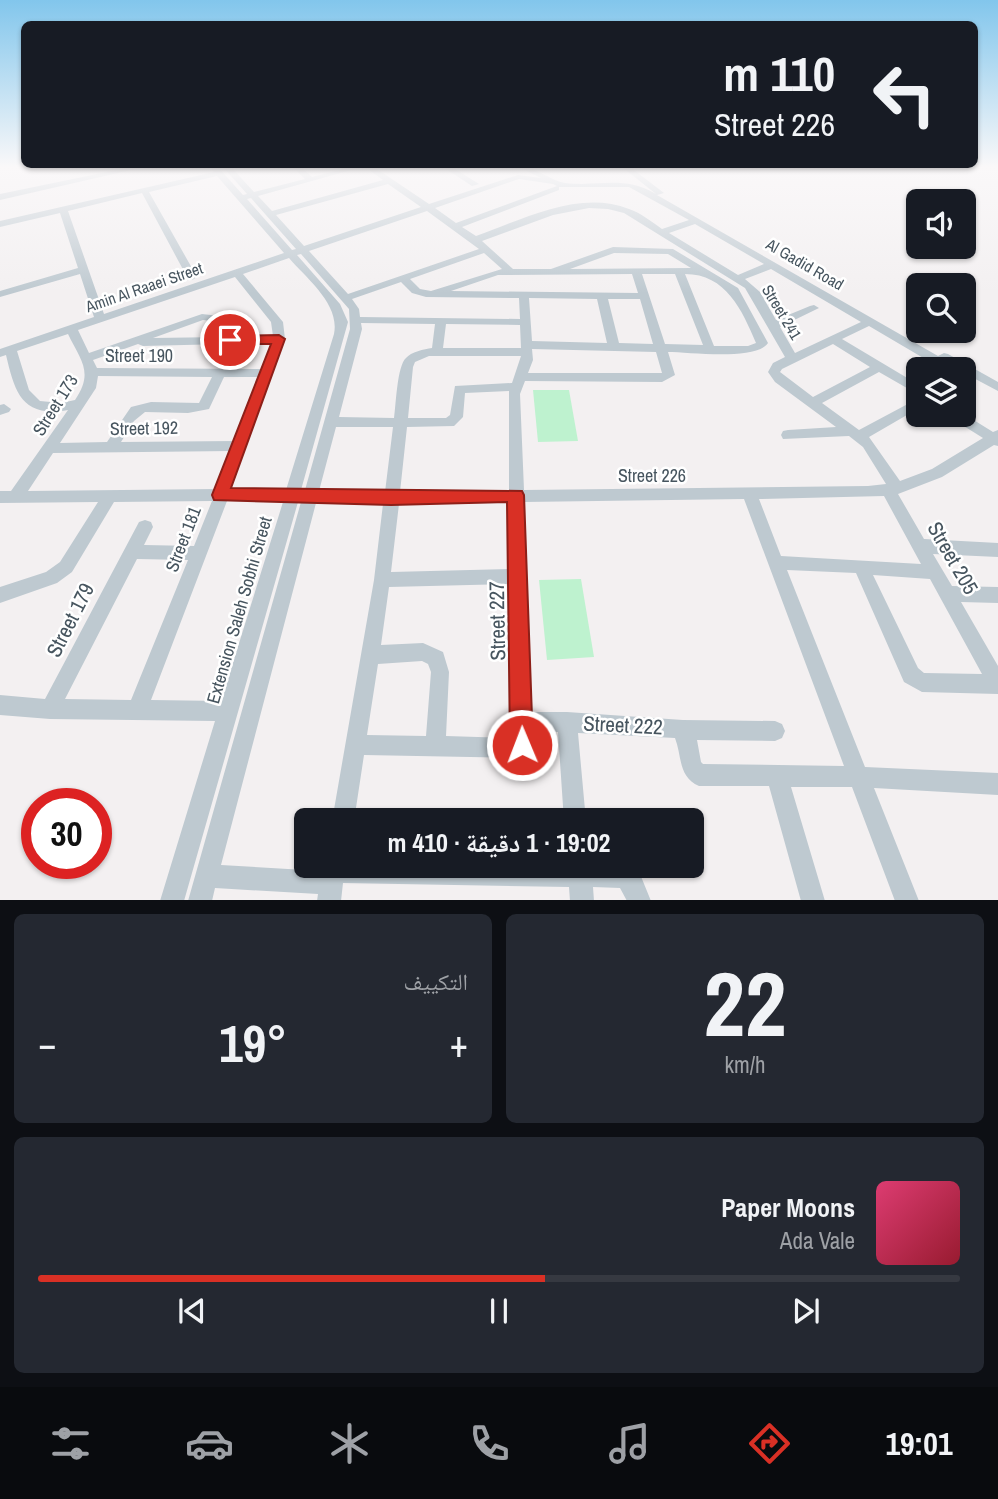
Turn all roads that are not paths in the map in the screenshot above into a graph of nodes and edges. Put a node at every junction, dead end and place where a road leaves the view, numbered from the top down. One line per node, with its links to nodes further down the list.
1 (63, 209): 15 (street); 22 (street)
2 (154, 209): 29 (street)
3 (252, 209): 19 (street, Extension Saleh Sobhi Street)
4 (265, 209): 13 (street, Extension Saleh Sobhi Street)
5 (288, 209): 13 (street)
6 (411, 209): 19 (street, Amin Al Raaei Street)
7 (429, 209): 16 (street)
8 (497, 209): 16 (street)
9 (571, 209): 18 (street, Street 241)
10 (620, 209): 17 (street, Street 241)
11 (675, 209): 14 (street, Al Gadid Road)
12 (686, 209): 68 (street, Al Gadid Road)
13 (270, 214): 19 (street, Extension Saleh Sobhi Street)
14 (695, 221): 17 (street); 21 (street, Al Gadid Road)
15 (4, 223)
16 (455, 226): 18 (street)
17 (662, 232): 31 (street, Street 241)
18 (475, 240): 20 (street)
19 (293, 248): 26 (street, Amin Al Raaei Street); 29 (street, Amin Al Raaei Street); 38 (street, Extension Saleh Sobhi Street); 89 (street, Extension Saleh Sobhi Street)
20 (487, 249): 27 (street); 30 (street)
21 (771, 265): 31 (street); 45 (street, Al Gadid Road)
22 (83, 270): 32 (street); 40 (street)
23 (636, 271): 24 (street); 28 (street); 37 (street)
24 (678, 271): 25 (street); 55 (street)
25 (704, 271): 28 (street); 55 (street)
26 (236, 272): 40 (street, Amin Al Raaei Street); 48 (street)
27 (511, 272): 28 (street); 33 (street)
28 (551, 272)
29 (192, 277): 40 (street, Amin Al Raaei Street)
30 (403, 278): 33 (street); 38 (street)
31 (737, 279): 46 (street, Street 241)
32 (0, 294)
33 (432, 294): 34 (street)
34 (465, 295): 35 (street); 43 (street)
35 (524, 295): 36 (street); 44 (street, Street 227)
36 (602, 296): 37 (street); 52 (street)
37 (645, 296): 53 (street)
38 (346, 298): 41 (street, Extension Saleh Sobhi Street)
39 (814, 308): 46 (street)
40 (99, 315): 47 (street, Amin Al Raaei Street)
41 (356, 320): 42 (street); 73 (street)
42 (441, 321): 43 (street); 57 (street)
43 (464, 321): 44 (street)
44 (525, 322): 54 (street, Street 227)
45 (869, 322): 49 (street); 58 (street, Al Gadid Road)
46 (773, 326): 60 (street, Street 241)
47 (75, 327): 56 (street, Amin Al Raaei Street); 59 (street, Street 173)
48 (279, 339): 50 (street); 64 (street, Street 181)
49 (834, 339): 60 (street); 61 (street)
50 (230, 340): 51 (street); 51 (street)
51 (131, 342): 59 (street)
52 (614, 347): 53 (street); 54 (street)
53 (661, 348): 55 (street); 65 (street)
54 (527, 349): 57 (street); 65 (street, Street 227)
55 (710, 349)
56 (5, 351): 71 (street)
57 (437, 352): 74 (street)
58 (930, 357)
59 (86, 358): 62 (street, Street 173)
60 (792, 359): 70 (street, Street 205)
61 (879, 366): 66 (street); 70 (street)
62 (93, 372): 63 (street, Street 190); 71 (street, Street 173)
63 (220, 373): 64 (street, Street 190); 81 (street)
64 (268, 373): 79 (street, Street 181)
65 (519, 382): 74 (street); 86 (street, Street 227)
66 (906, 383)
67 (976, 384): 69 (street)
68 (998, 387)
69 (998, 396)
70 (812, 403): 76 (street, Street 205)
71 (80, 404): 80 (street, Street 173)
72 (906, 409): 76 (street)
73 (332, 422): 74 (street); 90 (street)
74 (399, 422): 91 (street)
75 (976, 426): 78 (street)
76 (856, 434): 77 (street); 82 (street, Street 205)
77 (788, 435)
78 (997, 438): 82 (street, Street 226)
79 (240, 446): 81 (street, Street 192); 85 (street, Street 181)
80 (49, 448): 81 (street, Street 192); 88 (street, Street 173)
81 (111, 448)
82 (893, 489): 83 (street, Street 226); 93 (street, Street 205)
83 (749, 494): 86 (street, Street 226); 97 (street)
84 (110, 495): 85 (street, Street 226); 88 (street, Street 226); 103 (street)
85 (220, 495): 89 (street, Street 226); 96 (street, Street 181)
86 (516, 495): 91 (street, Street 226); 100 (street, Street 227)
87 (0, 496): 88 (street, Street 226)
88 (16, 496)
89 (293, 496): 90 (street, Street 226); 110 (street, Extension Saleh Sobhi Street)
90 (313, 496): 91 (street, Street 226); 122 (street)
91 (391, 498): 101 (street)
92 (145, 527): 95 (street, Street 179)
93 (920, 546): 94 (street); 99 (street, Street 205)
94 (998, 550)
95 (130, 552): 96 (street); 108 (street, Street 179)
96 (199, 553): 109 (street, Street 181)
97 (776, 563): 98 (street); 118 (street)
98 (862, 568): 99 (street); 106 (street)
99 (934, 572): 102 (street, Street 205)
100 (519, 576): 101 (street); 115 (street, Street 227)
101 (382, 580): 105 (street)
102 (947, 594): 104 (street); 106 (street, Street 205)
103 (0, 595)
104 (998, 595)
105 (369, 656): 114 (street); 116 (street)
106 (998, 682)
107 (0, 705): 108 (street)
108 (50, 709): 109 (street)
109 (136, 710): 110 (street)
110 (229, 711): 127 (street, Extension Saleh Sobhi Street)
111 (566, 722): 112 (street, Street 222); 115 (street, Street 222); 121 (street)
112 (683, 730): 113 (street); 117 (street, Street 222)
113 (775, 731)
114 (356, 745): 116 (street); 120 (street)
115 (522, 745): 116 (street)
116 (435, 747)
117 (777, 776): 118 (street, Street 222); 131 (street)
118 (860, 777): 119 (street, Street 222); 132 (street)
119 (998, 784)
120 (345, 808)
121 (574, 808)
122 (207, 876): 126 (street); 128 (street)
123 (381, 878): 126 (street)
124 (580, 878): 129 (street)
125 (627, 878): 130 (street)
126 (332, 880)
127 (172, 900)
128 (200, 900)
129 (582, 900)
130 (639, 900)
131 (813, 900)
132 (908, 900)

